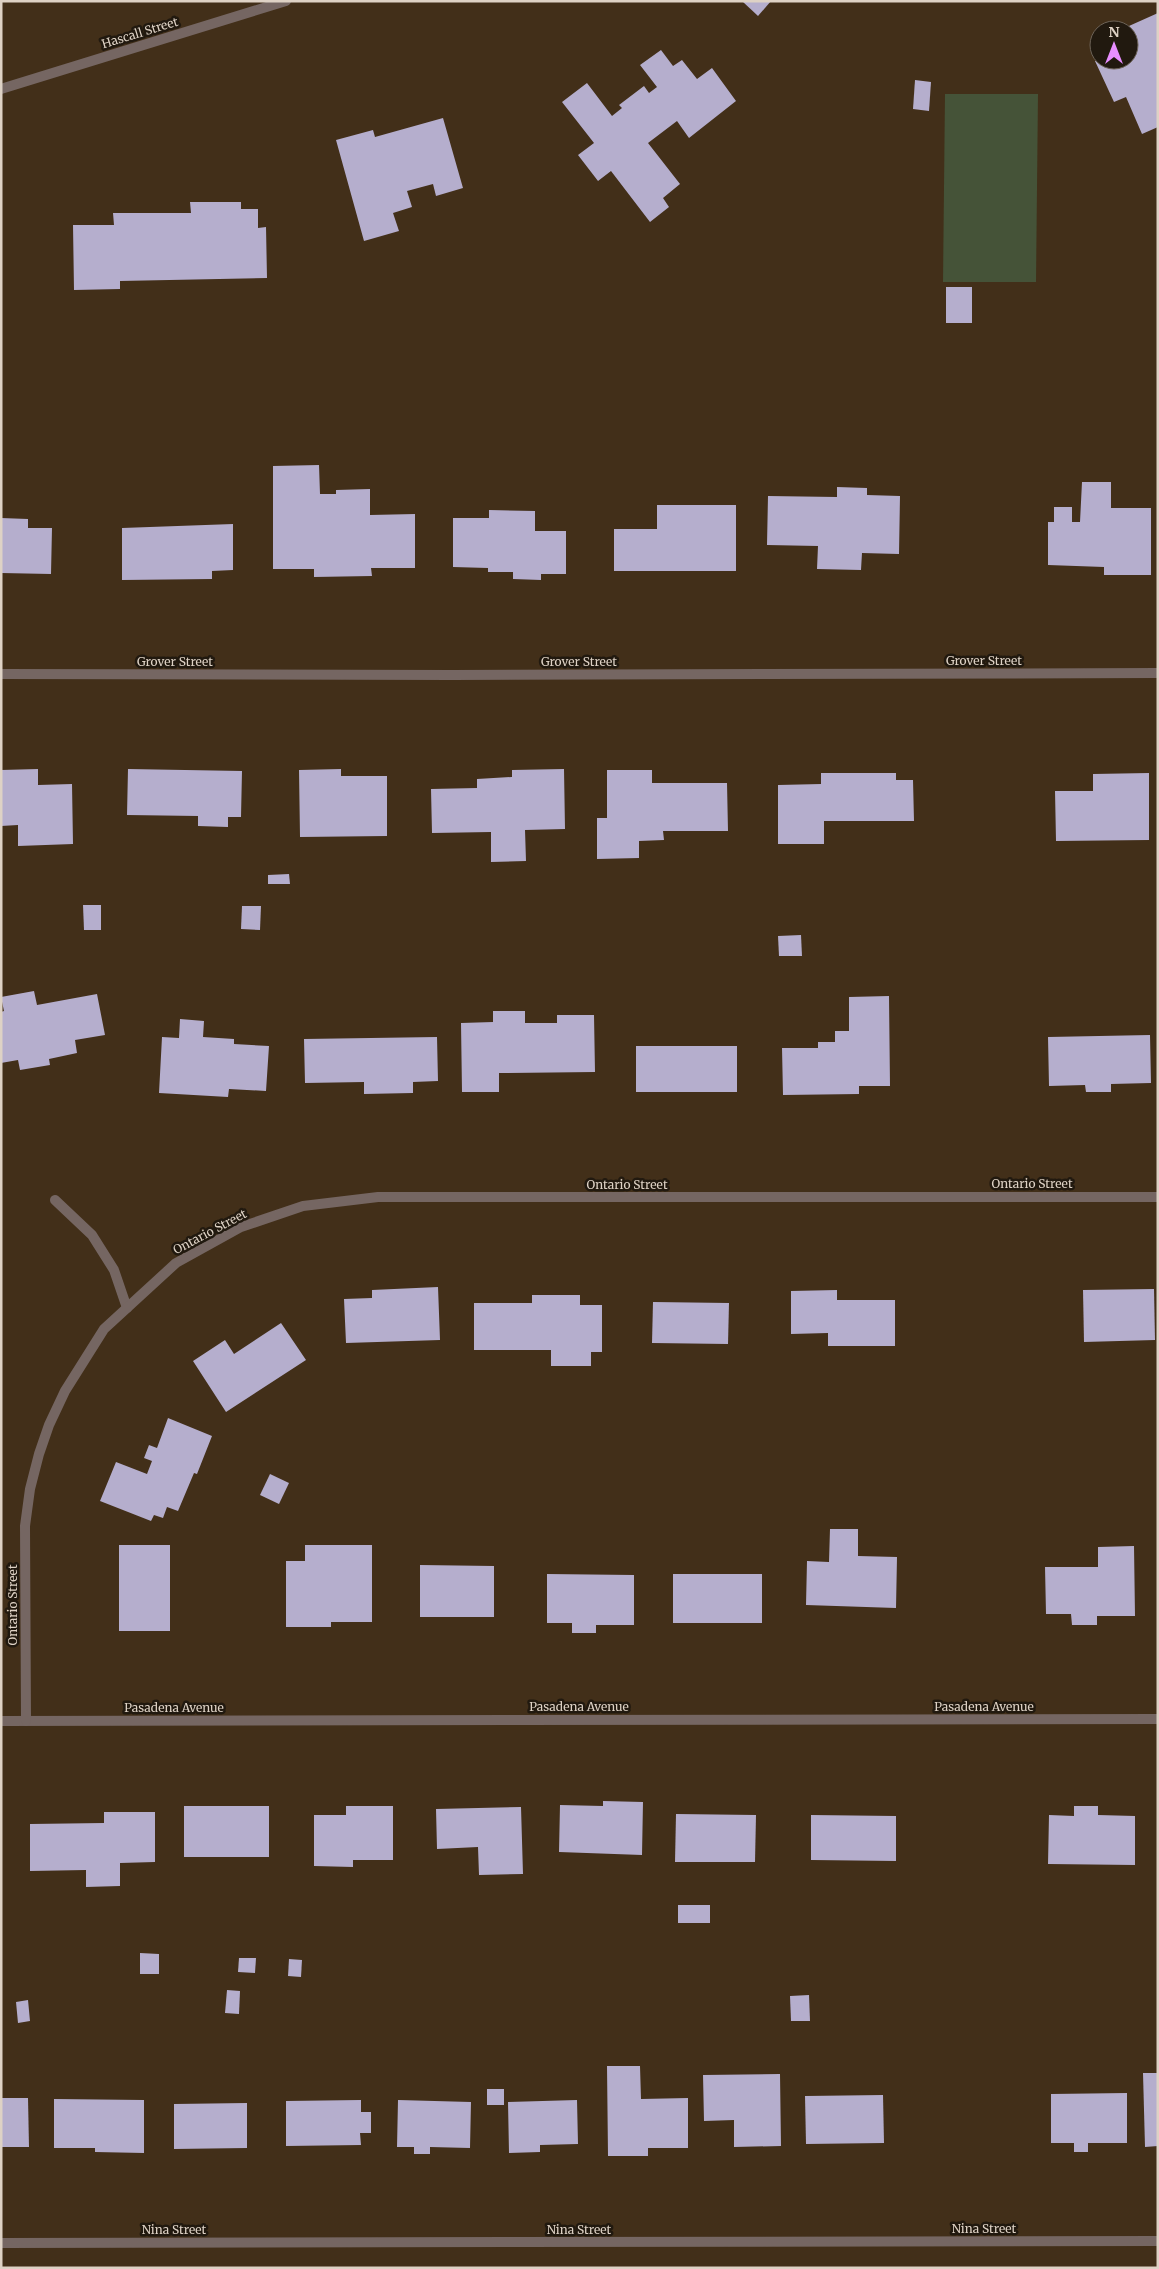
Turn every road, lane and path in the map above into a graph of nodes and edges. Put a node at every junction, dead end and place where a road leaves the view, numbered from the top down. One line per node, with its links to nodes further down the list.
1 (286, 1): 2 (street, Hascall Street)
2 (1, 89)
3 (1158, 673): 4 (street, Grover Street)
4 (1, 674)
5 (1158, 1197): 7 (street, Ontario Street)
6 (55, 1200): 7 (street)
7 (127, 1308): 10 (street, Ontario Street)
8 (1158, 1719): 10 (street, Pasadena Avenue)
9 (1, 1721): 10 (street, Pasadena Avenue)
10 (26, 1721)
11 (1158, 2242): 12 (street, Nina Street)
12 (1, 2243)

